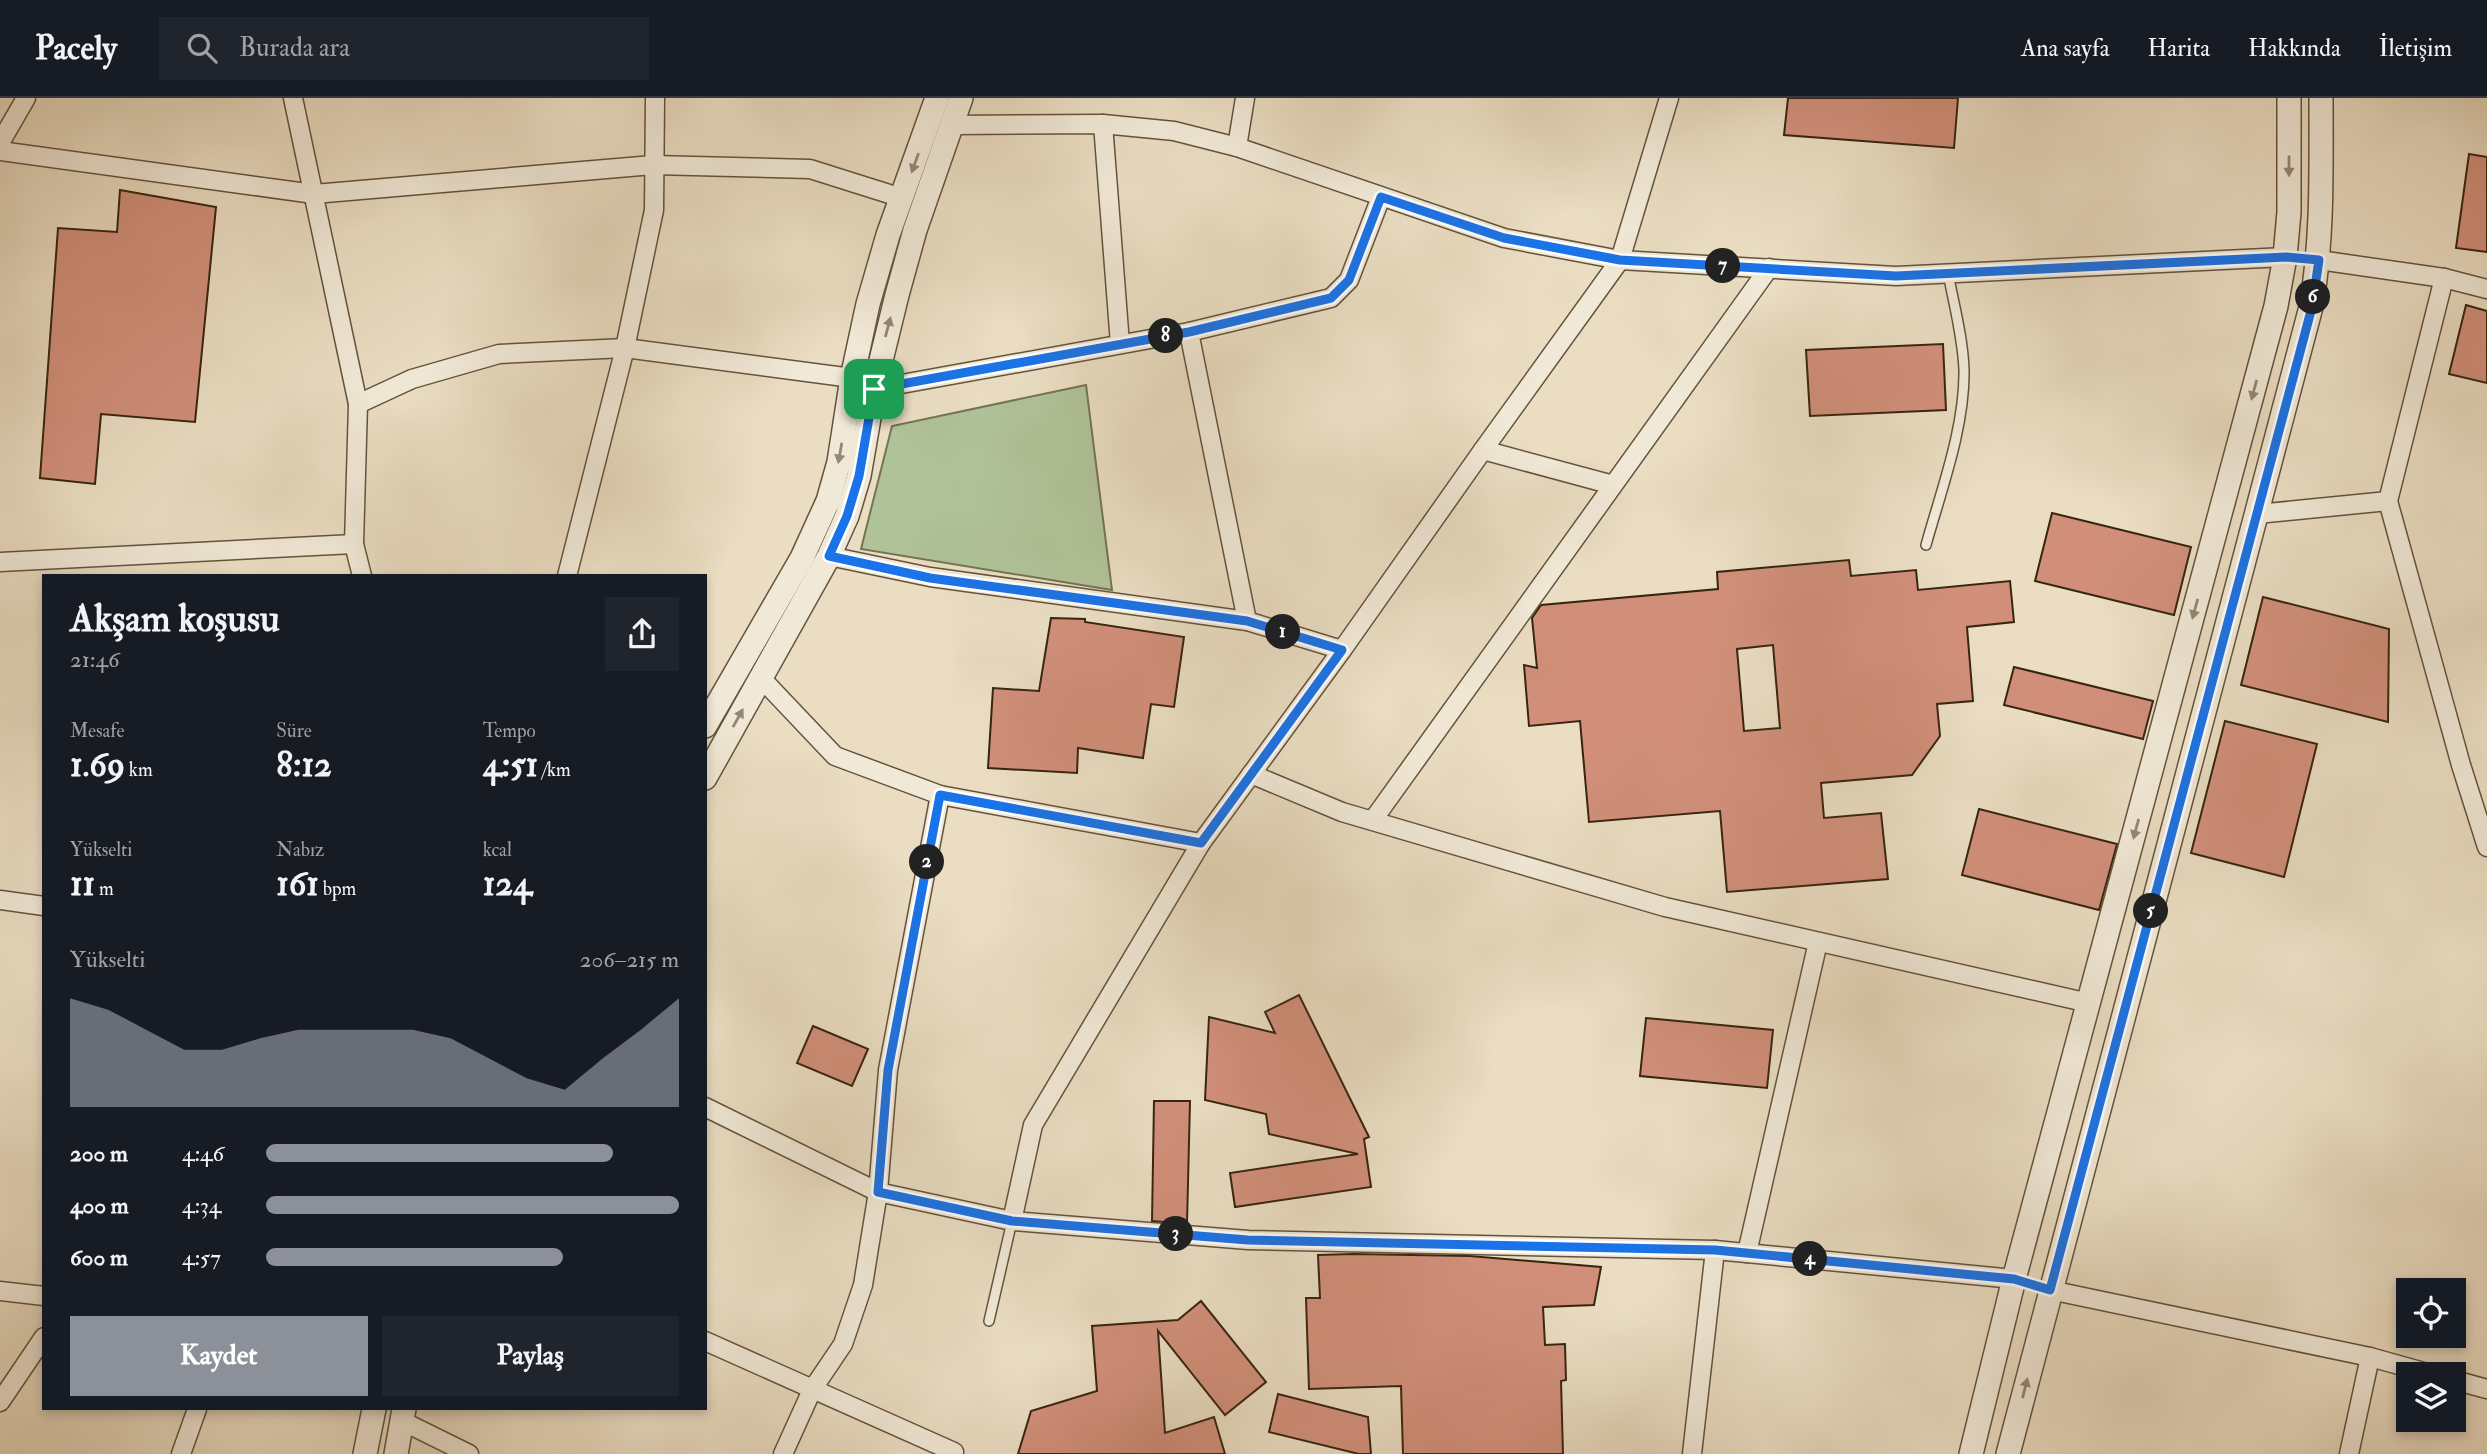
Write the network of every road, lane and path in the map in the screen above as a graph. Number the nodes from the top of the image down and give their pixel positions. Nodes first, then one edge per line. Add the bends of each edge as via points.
1 (26, 98) edge
2 (293, 98) edge
3 (654, 98) edge
4 (937, 98) edge
5 (961, 98) edge
6 (1245, 98) edge
7 (1670, 98) edge
8 (2289, 98) edge
9 (2321, 98) edge
10 (929, 124) junction
11 (1103, 124) junction
12 (954, 125) junction
13 (1, 137) edge
14 (1237, 147) junction
15 (653, 164) junction
16 (314, 194) junction
17 (1381, 197) junction
18 (902, 198) junction
19 (2286, 257) junction
20 (1620, 260) junction
21 (2319, 260) junction
22 (1769, 268) junction
23 (1948, 274) junction
24 (2444, 278) junction
25 (2487, 289) edge
26 (1189, 332) junction
27 (1120, 344) junction
28 (625, 348) junction
29 (852, 379) junction
30 (874, 389) junction
31 (358, 404) junction
32 (1483, 450) junction
33 (1614, 485) junction
34 (2388, 501) junction
35 (2257, 514) junction
36 (354, 544) junction
37 (1926, 545) dead end
38 (829, 556) junction
39 (0, 562) edge
40 (362, 574) edge
41 (568, 574) edge
42 (1247, 621) junction
43 (1342, 650) junction
44 (761, 678) junction
45 (707, 723) edge
46 (707, 774) edge
47 (1251, 774) junction
48 (940, 795) junction
49 (1373, 820) junction
50 (1201, 843) junction
51 (2487, 847) edge
52 (0, 900) edge
53 (42, 906) edge
54 (1818, 942) junction
55 (2089, 1003) junction
56 (707, 1108) edge
57 (878, 1192) junction
58 (1012, 1221) junction
59 (1715, 1250) junction
60 (1747, 1253) junction
61 (2014, 1279) junction
62 (2050, 1290) junction
63 (0, 1291) edge
64 (42, 1296) edge
65 (989, 1321) dead end
66 (42, 1340) edge
67 (707, 1342) edge
68 (2370, 1357) junction
69 (2396, 1364) edge
70 (2466, 1383) edge
71 (2487, 1389) edge
72 (811, 1390) junction
73 (0, 1402) edge
74 (197, 1410) edge
75 (374, 1410) edge
76 (403, 1415) edge
77 (954, 1452) dead end
78 (181, 1454) edge
79 (365, 1454) edge
80 (396, 1454) edge
81 (469, 1454) edge
82 (783, 1454) edge
83 (1692, 1454) edge
84 (1971, 1454) edge
85 (2008, 1454) edge
86 (2349, 1454) edge

1 - 13 street
2 - 16 street
3 - 15 street
4 - 10 street
5 - 12 street
6 - 14 street
7 - 20 street
8 -> 19 street
9 - 21 street
10 - 12 street
10 -> 18 street
11 - 12 street
11 - 14 street via 1174,131
11 - 27 street
30 -> 12 street via 915,230
13 - 16 street
14 - 17 street
15 - 16 street
15 - 18 street via 810,169
15 - 28 street via 654,211
16 - 31 street
17 - 20 street via 1504,238
17 - 26 street via 1349,280 1331,298
18 - 29 street via 868,304
19 - 21 street
19 - 23 street
19 -> 55 street
20 - 22 street
20 - 32 street
21 - 24 street
21 - 35 street via 2312,307
22 - 23 street via 1896,276
22 - 33 street
23 - 37 lane via 1963,354 1962,396
24 - 25 street
24 - 34 street
26 - 27 street
26 - 42 street
27 - 30 street
28 - 29 street
28 - 31 street via 499,354 412,379
28 - 41 street
29 - 30 street
29 -> 45 street via 828,501 802,558
30 - 38 street via 859,476
31 - 36 street
32 - 33 street
32 - 43 street
33 - 49 street
34 - 35 street
34 - 51 street
35 - 62 street
36 - 39 street
36 - 40 street
38 - 42 street via 930,578
38 - 44 street
42 - 43 street
43 - 47 street
46 -> 44 street
44 - 48 street via 835,756
47 - 49 street
47 - 50 street
48 - 50 street
48 - 57 street via 888,1070
49 - 54 street via 1665,907
50 - 58 street via 1033,1125
52 - 53 street
54 - 55 street
54 - 60 street
55 - 61 street
56 - 57 street
57 - 58 street
57 - 72 street via 855,1309 843,1344
58 - 59 street via 1248,1240
58 - 65 lane
59 - 60 street
59 - 83 street
60 - 61 street
61 - 62 street
61 - 84 street
62 - 68 street
85 -> 62 street
63 - 64 street
66 - 73 street
67 - 72 street
68 - 69 street
68 - 86 street
70 - 71 street
72 - 77 street
72 - 82 street
74 - 78 street
75 - 79 street
76 - 80 street
76 - 81 street

